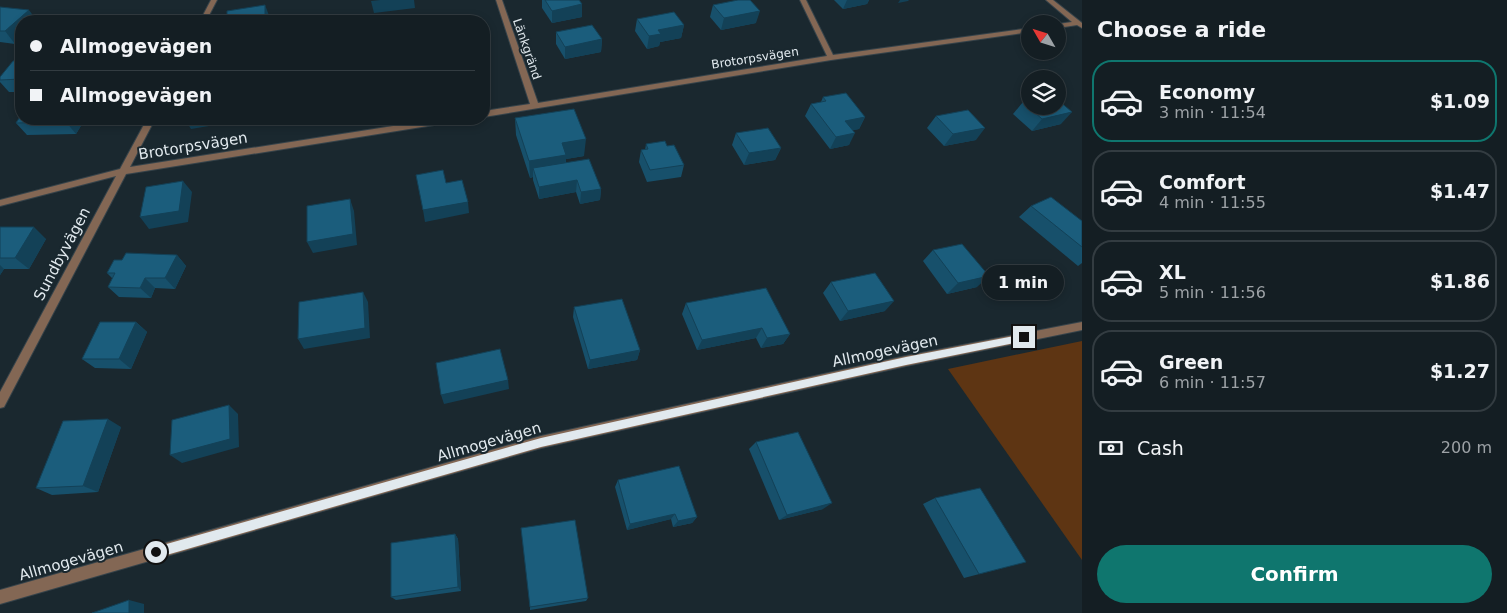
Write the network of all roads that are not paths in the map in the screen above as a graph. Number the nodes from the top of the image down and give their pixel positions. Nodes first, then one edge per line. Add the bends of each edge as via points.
1 (214, 0) edge
2 (499, 0) edge
3 (803, 0) edge
4 (1049, 0) edge
5 (206, 15) edge
6 (1080, 24) edge
7 (1066, 25) edge
8 (1021, 31) edge
9 (831, 58) junction
10 (534, 106) junction
11 (490, 113) edge
12 (148, 125) edge
13 (415, 125) edge
14 (123, 171) junction
15 (0, 203) edge
16 (1082, 326) edge
17 (0, 403) edge
18 (0, 597) edge

1 - 5 street
2 - 10 street, Länkgränd
3 - 9 street
4 - 6 street
6 - 7 street
8 - 9 street, Brotorpsvägen
9 - 10 street, Brotorpsvägen
10 - 11 street, Brotorpsvägen
12 - 14 street, Sundbyvägen
13 - 14 street, Brotorpsvägen
14 - 15 street, Brotorpsvägen
14 - 17 street, Sundbyvägen
16 - 18 street, Allmogevägen via 906,361 541,442

